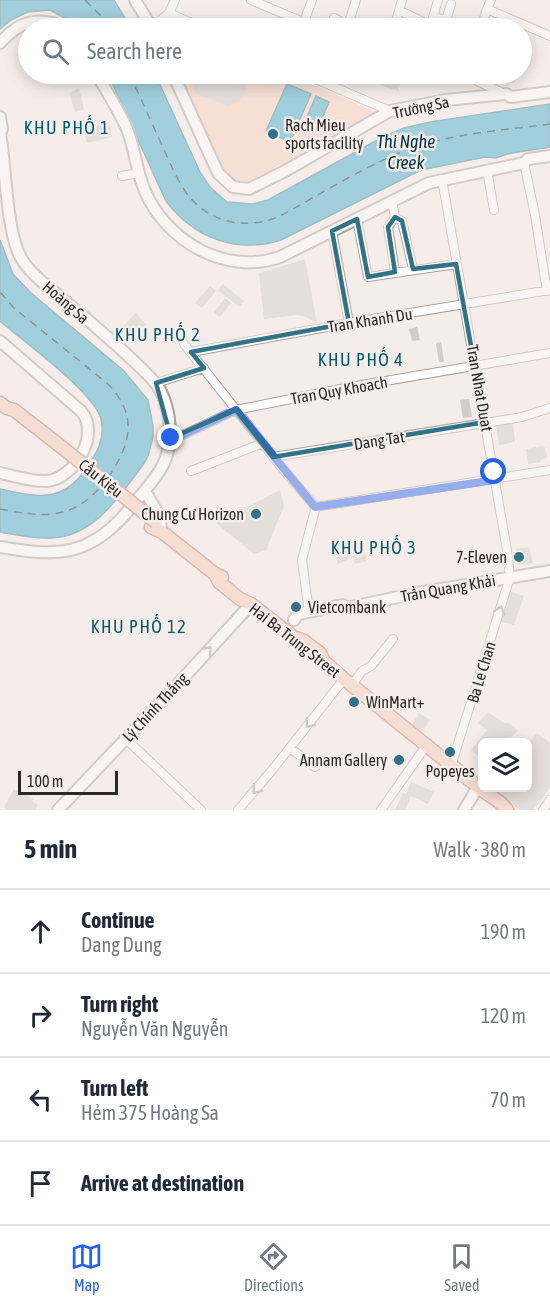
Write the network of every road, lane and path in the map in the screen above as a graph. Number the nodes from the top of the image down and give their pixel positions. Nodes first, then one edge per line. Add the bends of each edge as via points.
1 (135, 0) edge
2 (175, 0) edge
3 (251, 0) edge
4 (312, 0) edge
5 (356, 0) edge
6 (402, 0) edge
7 (438, 0) edge
8 (491, 0) edge
9 (451, 4) dead end
10 (487, 9) junction
11 (399, 11) junction
12 (169, 13) junction
13 (146, 18) edge
14 (163, 18) edge
15 (180, 18) edge
16 (286, 18) edge
17 (305, 18) edge
18 (350, 18) edge
19 (397, 18) edge
20 (419, 18) edge
21 (433, 18) edge
22 (447, 18) edge
23 (484, 18) edge
24 (508, 18) edge
25 (18, 27) edge
26 (532, 28) edge
27 (18, 34) edge
28 (550, 36) edge
29 (0, 42) edge
30 (0, 54) edge
31 (102, 84) edge
32 (177, 84) edge
33 (327, 84) edge
34 (484, 84) edge
35 (550, 84) edge
36 (550, 92) edge
37 (506, 94) junction
38 (390, 111) junction
39 (0, 125) edge
40 (550, 156) edge
41 (524, 163) junction
42 (550, 163) edge
43 (487, 170) junction
44 (139, 172) junction
45 (122, 176) dead end
46 (442, 179) junction
47 (392, 201) junction
48 (494, 210) dead end
49 (395, 218) junction
50 (357, 219) junction
51 (332, 231) junction
52 (456, 264) junction
53 (413, 269) junction
54 (394, 272) junction
55 (548, 291) edge
56 (465, 304) junction
57 (348, 323) junction
58 (0, 341) edge
59 (184, 344) dead end
60 (191, 352) junction
61 (550, 353) edge
62 (476, 366) junction
63 (204, 368) junction
64 (156, 383) junction
65 (3, 406) edge
66 (550, 408) edge
67 (236, 410) junction
68 (485, 422) junction
69 (171, 438) junction
70 (263, 443) junction
71 (273, 457) junction
72 (550, 470) edge
73 (191, 471) dead end
74 (0, 473) edge
75 (495, 480) junction
76 (145, 491) junction
77 (315, 507) junction
78 (158, 528) junction
79 (0, 547) edge
80 (550, 571) edge
81 (510, 578) junction
82 (251, 604) junction
83 (347, 608) junction
84 (309, 612) junction
85 (294, 620) junction
86 (278, 625) junction
87 (393, 639) dead end
88 (348, 682) junction
89 (126, 739) junction
90 (426, 746) junction
91 (290, 748) junction
92 (451, 766) junction
93 (315, 767) dead end
94 (478, 788) edge
95 (481, 792) edge
96 (483, 792) edge
97 (550, 800) edge
98 (506, 809) edge
99 (58, 810) edge
100 (201, 810) edge
101 (238, 810) edge
102 (381, 810) edge
103 (464, 810) edge
104 (543, 810) edge

1 - 13 street
2 - 12 street
3 - 16 street
4 - 17 street
5 - 18 street
6 - 11 street
7 - 21 street
8 - 10 street
9 - 22 street
10 - 23 street
10 - 24 street
11 - 19 street
11 - 20 street
12 - 14 street
12 - 15 street
25 - 29 street
26 - 28 street
27 - 30 street
31 - 44 street via 127,129
32 - 38 street, Trường Sa via 210,159 233,187 249,189
33 - 38 street
34 - 37 street
35 - 37 street, Trường Sa via 510,90
36 - 37 street, Trường Sa via 511,97
37 - 38 street, Trường Sa
39 - 64 street, Hoàng Sa via 15,240 24,263
40 - 41 street
41 - 42 street
41 - 43 street
41 - 55 street
43 - 46 street
43 - 48 street
44 - 45 street
44 - 51 street via 153,208 167,226 189,243 226,260 273,260
46 - 47 street
46 - 52 street, Tran Nhat Duat
47 - 49 street
47 - 50 street
49 - 53 street via 402,221
49 - 54 street via 388,227
50 - 51 street
50 - 54 street via 368,277
51 - 57 street
52 - 53 street
52 - 56 street, Tran Nhat Duat
53 - 54 street
55 - 56 street, Tran Khanh Du
56 - 57 street, Tran Khanh Du
56 - 62 street, Tran Nhat Duat
57 - 60 street, Tran Khanh Du
58 - 74 street via 81,411 87,428 85,449 60,477 42,481
59 - 60 street
60 - 63 street
61 - 62 street, Tran Quy Khoach
62 - 67 street, Tran Quy Khoach
62 - 68 street, Tran Nhat Duat
63 - 64 street
63 - 67 street
64 - 69 street, Hoàng Sa
65 - 78 main road, Cầu Kiệu via 9,415 43,437
66 - 68 street, Dang Tat
67 - 69 street, Tran Quy Khoach
67 - 70 street
68 - 71 street, Dang Tat
68 - 75 street, Tran Nhat Duat
69 - 76 street, Hoàng Sa via 164,464
70 - 71 street
70 - 73 street
71 - 77 street
72 - 75 street
75 - 77 street
75 - 81 street, Tran Nhat Duat
76 - 78 street via 160,517
76 - 79 street, Hoàng Sa via 108,532 83,546 49,554
77 - 84 street via 302,560
78 - 82 main road, Hai Ba Trung Street via 215,574 233,594
80 - 81 street, Trần Quang Khải
81 - 83 street, Trần Quang Khải
92 -> 81 street, Ba Le Chan
82 - 86 main road, Hai Ba Trung Street
89 -> 82 street, Lý Chính Thắng
83 - 84 street, Trần Quang Khải via 343,605
83 - 85 street, Trần Quang Khải via 343,612
84 - 85 street, Trần Quang Khải via 298,614
85 - 86 street, Trần Quang Khải
86 - 88 main road, Hai Ba Trung Street via 300,648 324,661
87 - 88 street via 371,666
88 - 90 main road, Hai Ba Trung Street
88 -> 91 street
89 - 99 street, Lý Chính Thắng
89 - 100 street
90 - 92 main road, Hai Ba Trung Street
90 - 102 street
91 - 93 street
91 -> 101 street
92 - 94 main road, Hai Ba Trung Street
95 - 103 street
96 - 98 main road, Hai Ba Trung Street
97 - 104 street

